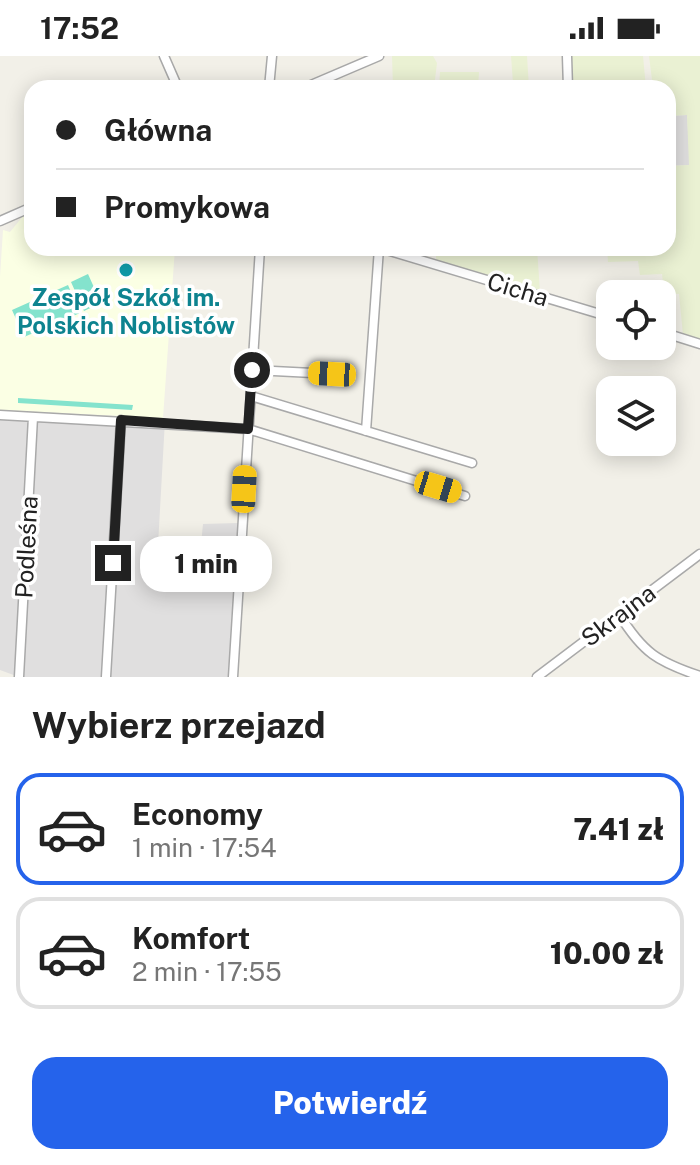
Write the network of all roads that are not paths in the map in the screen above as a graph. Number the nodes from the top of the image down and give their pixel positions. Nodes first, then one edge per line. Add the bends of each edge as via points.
1 (164, 56) edge
2 (272, 56) edge
3 (379, 56) edge
4 (567, 56) edge
5 (174, 80) edge
6 (270, 80) edge
7 (323, 80) edge
8 (568, 80) edge
9 (24, 210) edge
10 (0, 221) edge
11 (259, 256) edge
12 (378, 256) edge
13 (406, 256) edge
14 (596, 313) edge
15 (676, 336) edge
16 (700, 344) edge
17 (252, 370) junction
18 (332, 374) dead end
19 (251, 396) junction
20 (0, 415) edge
21 (33, 417) junction
22 (121, 420) junction
23 (248, 429) junction
24 (366, 431) junction
25 (472, 463) dead end
26 (465, 496) dead end
27 (700, 554) edge
28 (619, 614) junction
29 (700, 676) edge
30 (19, 677) edge
31 (106, 677) edge
32 (233, 677) edge
33 (537, 677) edge

1 - 5 street
2 - 6 street
3 - 7 street
4 - 8 street
9 - 10 street
11 - 17 street
12 - 24 street
13 - 14 street, Cicha
15 - 16 street
17 - 18 street
17 - 19 street
19 - 23 street
19 - 24 street
20 - 21 street
21 - 22 street
21 - 30 street, Podleśna
22 - 23 street
22 - 31 street
23 - 26 street
23 - 32 street
24 - 25 street
27 - 28 street, Skrajna
28 - 29 street via 658,660
28 - 33 street, Skrajna

